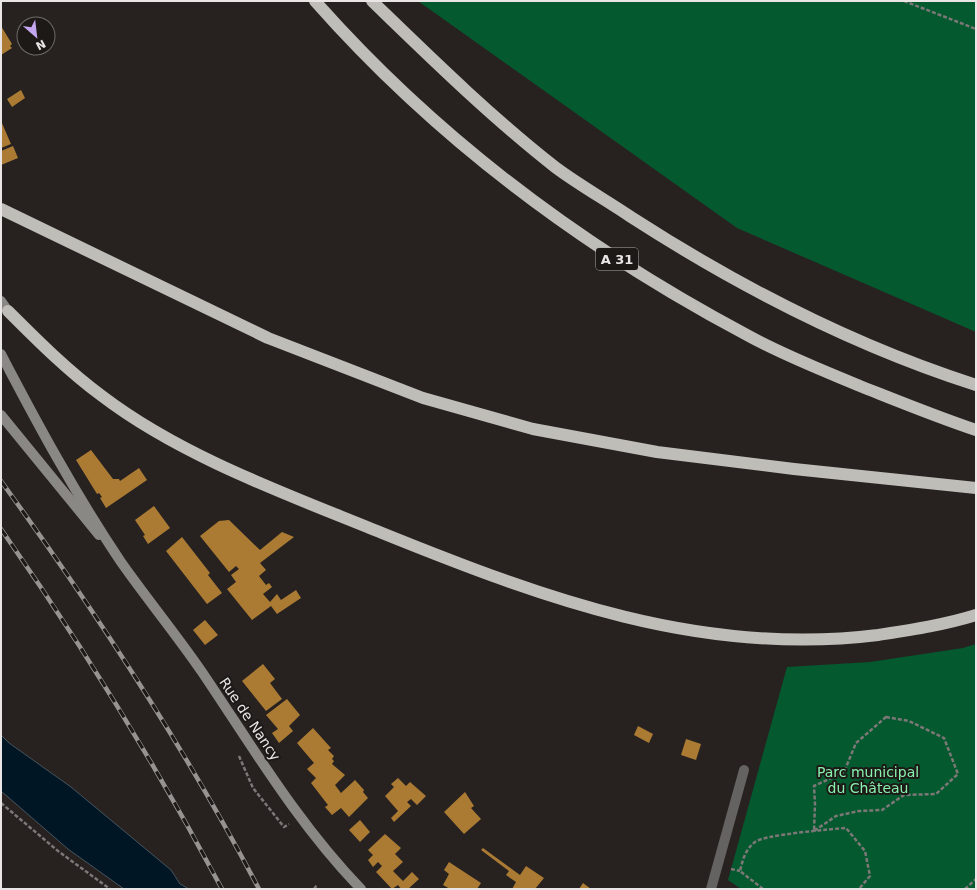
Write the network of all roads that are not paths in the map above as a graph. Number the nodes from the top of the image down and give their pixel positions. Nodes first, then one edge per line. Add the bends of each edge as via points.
1 (315, 1) edge
2 (372, 1) edge
3 (1, 209) edge
4 (1, 301) edge
5 (8, 311) joint
6 (1, 354) edge
7 (976, 385) edge
8 (1, 415) edge
9 (976, 430) edge
10 (976, 488) edge
11 (121, 561) junction
12 (976, 615) edge
13 (744, 770) dead end
14 (361, 889) edge
15 (711, 889) edge

1 - 9 highway, A 31 via 414,101 478,158 552,215 603,250 678,296 761,342 820,370
2 - 7 highway via 455,81 556,168 688,254 830,329
3 - 10 highway via 268,338 423,398 533,429 657,452
4 - 5 main road
5 - 12 highway via 68,369 104,398 173,441 318,507 505,582 568,603 640,622 732,637 773,639 848,638 909,631
6 - 11 main road via 50,447
8 - 11 main road
11 - 14 main road, Rue de Nancy via 202,671 234,722 304,822
13 - 15 street

